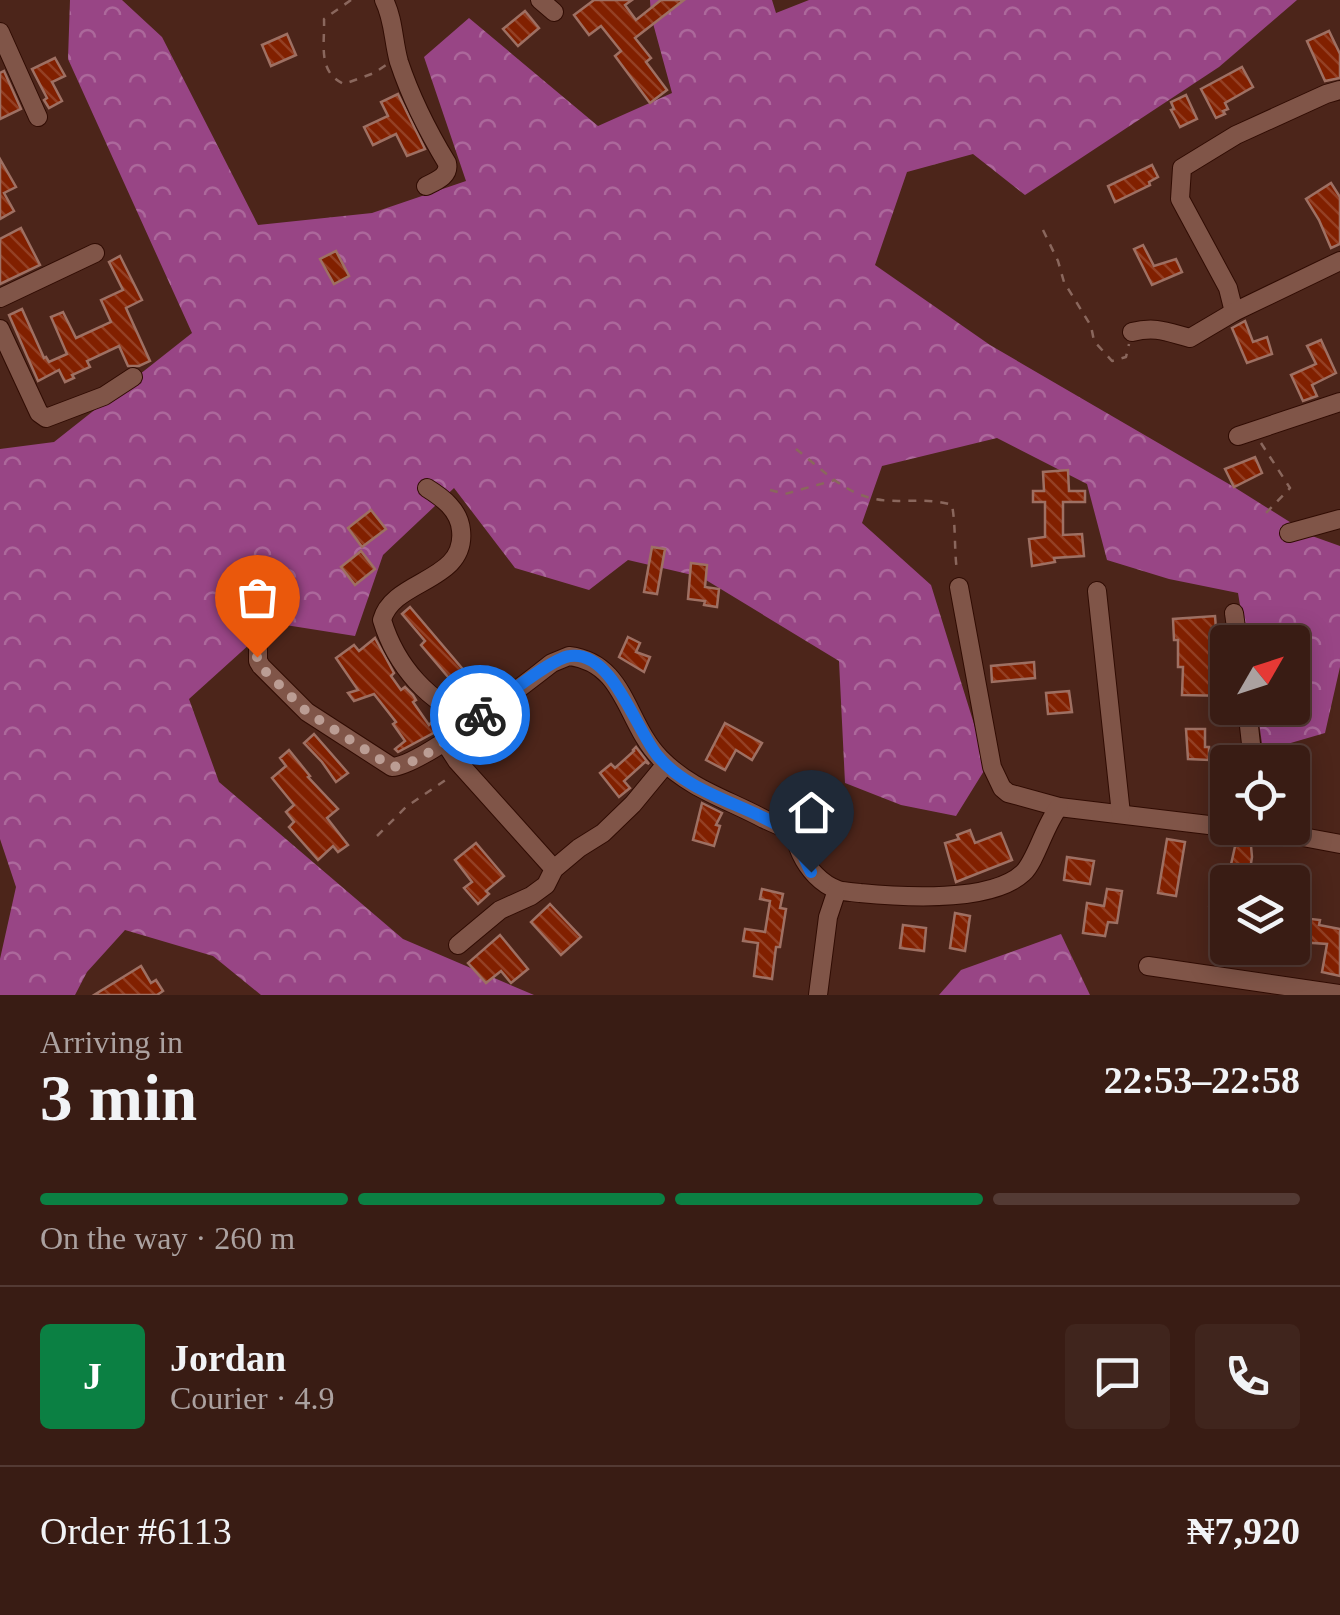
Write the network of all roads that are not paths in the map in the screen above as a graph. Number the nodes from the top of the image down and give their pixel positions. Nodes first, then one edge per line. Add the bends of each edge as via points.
1 (384, 0) edge
2 (0, 32) edge
3 (1340, 90) edge
4 (38, 117) dead end
5 (426, 186) dead end
6 (95, 253) dead end
7 (1340, 261) edge
8 (0, 298) edge
9 (1234, 312) junction
10 (0, 330) edge
11 (1132, 332) road end
12 (133, 377) dead end
13 (1340, 402) edge
14 (1243, 434) road end
15 (427, 488) dead end
16 (1340, 519) edge
17 (1289, 533) dead end
18 (959, 587) road end
19 (1097, 591) dead end
20 (1234, 613) dead end
21 (1236, 625) edge
22 (258, 650) dead end
23 (474, 720) junction
24 (444, 741) junction
25 (666, 764) junction
26 (1058, 807) junction
27 (1121, 814) junction
28 (1210, 824) edge
29 (1310, 839) edge
30 (1340, 844) edge
31 (554, 869) junction
32 (838, 890) junction
33 (458, 945) dead end
34 (1148, 966) dead end
35 (1340, 994) edge
36 (818, 995) edge

1 - 5 street via 410,94 448,162 446,174
2 - 4 street
3 - 9 street via 1236,135 1182,168 1180,199
6 - 8 street
7 - 9 street
9 - 11 street via 1190,338 1147,328
10 - 12 street via 46,418
13 - 14 street
15 - 23 street via 458,517 458,552 390,604 382,620 412,676 452,712
16 - 17 street
18 - 26 street via 992,767 1008,793
19 - 27 street
20 - 21 street
22 - 24 street via 260,666 307,712 392,767
23 - 24 street
23 - 25 street via 552,664 582,657 610,675
24 - 31 street
25 - 31 street via 603,833
25 - 32 street via 686,782 792,833 811,872
26 - 27 street
26 - 32 street via 1029,866 997,887 897,897
27 - 28 street
29 - 30 street
31 - 33 street via 546,886 500,910
32 - 36 street
34 - 35 street

